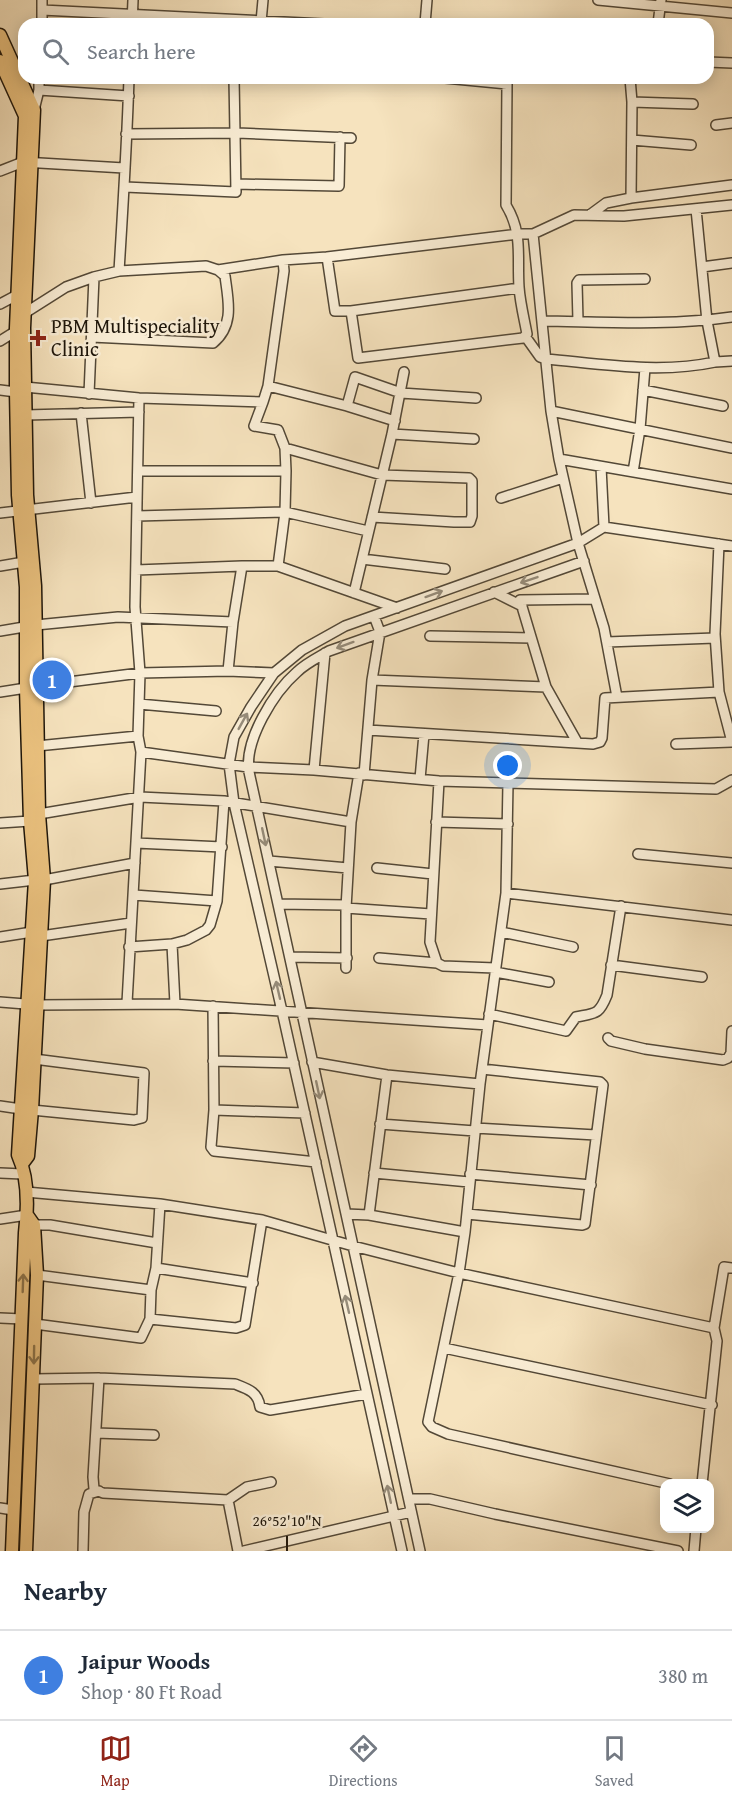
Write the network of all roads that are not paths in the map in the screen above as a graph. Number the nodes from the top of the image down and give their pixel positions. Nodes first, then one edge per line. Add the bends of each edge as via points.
1 (133, 0) edge
2 (263, 0) edge
3 (427, 0) edge
4 (598, 0) edge
5 (661, 3) edge
6 (42, 5) edge
7 (732, 13) edge
8 (126, 18) edge
9 (132, 18) edge
10 (261, 18) edge
11 (426, 18) edge
12 (659, 18) edge
13 (0, 35) edge
14 (0, 62) edge
15 (714, 62) edge
16 (732, 63) edge
17 (18, 75) edge
18 (22, 84) edge
19 (39, 84) edge
20 (129, 84) edge
21 (234, 84) edge
22 (507, 84) edge
23 (630, 84) edge
24 (5, 85) edge
25 (39, 90) junction
26 (129, 96) junction
27 (632, 102) junction
28 (693, 104) dead end
29 (34, 110) junction
30 (732, 123) edge
31 (716, 125) dead end
32 (237, 133) junction
33 (126, 134) junction
34 (340, 137) junction
35 (351, 138) dead end
36 (632, 140) junction
37 (691, 145) dead end
38 (28, 163) junction
39 (124, 168) junction
40 (0, 171) edge
41 (236, 184) junction
42 (732, 185) edge
43 (125, 187) junction
44 (631, 198) junction
45 (732, 205) edge
46 (696, 209) junction
47 (591, 214) junction
48 (519, 234) junction
49 (533, 234) junction
50 (327, 257) junction
51 (283, 260) junction
52 (732, 263) edge
53 (702, 267) junction
54 (218, 270) junction
55 (119, 271) junction
56 (94, 277) junction
57 (645, 279) dead end
58 (519, 288) junction
59 (17, 295) junction
60 (0, 304) edge
61 (351, 311) junction
62 (25, 313) junction
63 (732, 317) edge
64 (543, 321) junction
65 (578, 321) junction
66 (707, 321) junction
67 (16, 331) junction
68 (525, 336) junction
69 (92, 337) junction
70 (0, 341) edge
71 (546, 359) junction
72 (732, 361) edge
73 (715, 362) junction
74 (645, 368) junction
75 (404, 372) dead end
76 (268, 386) junction
77 (21, 389) junction
78 (0, 390) edge
79 (643, 390) junction
80 (401, 393) junction
81 (89, 394) junction
82 (139, 398) junction
83 (476, 398) dead end
84 (263, 402) junction
85 (347, 406) junction
86 (723, 406) dead end
87 (551, 411) junction
88 (139, 412) junction
89 (81, 413) junction
90 (26, 415) junction
91 (394, 421) junction
92 (640, 429) junction
93 (392, 434) junction
94 (474, 439) dead end
95 (285, 448) junction
96 (732, 448) edge
97 (559, 459) junction
98 (601, 467) junction
99 (138, 471) junction
100 (286, 471) junction
101 (633, 472) junction
102 (382, 475) junction
103 (563, 478) junction
104 (732, 489) edge
105 (137, 497) junction
106 (501, 498) dead end
107 (91, 503) junction
108 (24, 511) junction
109 (285, 512) junction
110 (0, 513) edge
111 (137, 516) junction
112 (372, 517) junction
113 (604, 527) junction
114 (368, 531) junction
115 (578, 543) junction
116 (719, 544) junction
117 (732, 546) edge
118 (362, 559) junction
119 (584, 561) junction
120 (24, 562) junction
121 (0, 566) edge
122 (242, 566) junction
123 (278, 566) junction
124 (445, 569) dead end
125 (136, 570) junction
126 (494, 592) junction
127 (354, 593) junction
128 (595, 599) junction
129 (522, 606) junction
130 (397, 608) junction
131 (374, 616) junction
132 (136, 617) junction
133 (233, 622) junction
134 (31, 626) junction
135 (0, 631) edge
136 (380, 632) junction
137 (430, 636) dead end
138 (531, 638) junction
139 (715, 638) junction
140 (607, 642) junction
141 (325, 653) junction
142 (228, 671) junction
143 (140, 673) junction
144 (274, 673) junction
145 (372, 680) junction
146 (31, 687) junction
147 (546, 687) junction
148 (0, 692) edge
149 (719, 692) junction
150 (617, 697) junction
151 (139, 704) junction
152 (216, 711) dead end
153 (729, 717) edge
154 (368, 730) junction
155 (424, 734) junction
156 (138, 736) junction
157 (577, 742) junction
158 (676, 744) dead end
159 (37, 746) junction
160 (141, 752) junction
161 (229, 764) junction
162 (248, 767) junction
163 (314, 770) junction
164 (362, 774) junction
165 (420, 779) junction
166 (732, 780) edge
167 (439, 781) junction
168 (508, 783) junction
169 (140, 797) junction
170 (224, 801) junction
171 (234, 803) junction
172 (258, 808) junction
173 (35, 817) junction
174 (351, 822) junction
175 (436, 822) junction
176 (0, 823) edge
177 (508, 824) junction
178 (136, 843) junction
179 (222, 847) junction
180 (638, 854) dead end
181 (269, 861) junction
182 (135, 863) junction
183 (732, 863) edge
184 (348, 868) junction
185 (376, 868) dead end
186 (433, 874) junction
187 (39, 880) junction
188 (0, 884) edge
189 (507, 893) junction
190 (134, 895) junction
191 (217, 901) junction
192 (278, 904) junction
193 (621, 906) junction
194 (346, 907) junction
195 (431, 914) junction
196 (732, 920) edge
197 (131, 923) junction
198 (501, 932) junction
199 (36, 934) junction
200 (0, 937) edge
201 (172, 944) junction
202 (129, 947) junction
203 (573, 947) dead end
204 (290, 957) junction
205 (379, 958) dead end
206 (437, 963) junction
207 (611, 965) junction
208 (495, 970) junction
209 (702, 977) dead end
210 (549, 982) dead end
211 (0, 1002) edge
212 (127, 1003) junction
213 (175, 1004) junction
214 (33, 1005) junction
215 (213, 1006) junction
216 (282, 1011) junction
217 (302, 1011) junction
218 (489, 1014) junction
219 (488, 1025) junction
220 (732, 1031) edge
221 (608, 1038) dead end
222 (34, 1059) junction
223 (213, 1061) junction
224 (312, 1062) junction
225 (294, 1063) junction
226 (482, 1069) junction
227 (387, 1075) junction
228 (480, 1084) junction
229 (0, 1107) edge
230 (26, 1109) junction
231 (214, 1110) junction
232 (305, 1113) junction
233 (381, 1124) junction
234 (475, 1129) junction
235 (596, 1135) junction
236 (316, 1162) junction
237 (23, 1169) junction
238 (0, 1173) edge
239 (374, 1173) junction
240 (470, 1178) junction
241 (591, 1185) junction
242 (26, 1192) junction
243 (160, 1204) junction
244 (346, 1214) junction
245 (467, 1214) junction
246 (369, 1215) junction
247 (0, 1219) edge
248 (31, 1220) junction
249 (262, 1220) junction
250 (465, 1232) junction
251 (333, 1239) junction
252 (157, 1243) junction
253 (353, 1246) junction
254 (156, 1268) junction
255 (732, 1268) edge
256 (459, 1273) junction
257 (37, 1275) junction
258 (253, 1283) junction
259 (152, 1290) junction
260 (0, 1318) edge
261 (150, 1319) junction
262 (22, 1320) junction
263 (35, 1324) junction
264 (714, 1328) junction
265 (444, 1348) junction
266 (99, 1378) junction
267 (34, 1379) junction
268 (367, 1395) junction
269 (712, 1405) junction
270 (96, 1433) junction
271 (154, 1435) dead end
272 (703, 1479) edge
273 (271, 1482) dead end
274 (660, 1482) edge
275 (99, 1491) junction
276 (409, 1499) junction
277 (228, 1500) junction
278 (0, 1508) edge
279 (13, 1510) junction
280 (411, 1512) junction
281 (394, 1516) junction
282 (695, 1533) edge
283 (12, 1551) edge
284 (26, 1551) edge
285 (83, 1551) edge
286 (238, 1551) edge
287 (244, 1551) edge
288 (402, 1551) edge
289 (420, 1551) edge
290 (678, 1551) edge
291 (693, 1551) edge

1 - 9 street
2 - 10 street
3 - 11 street
4 - 5 street
5 - 7 street
5 - 12 street
6 - 8 street
13 - 17 main road
14 - 24 main road
15 - 16 street
18 - 29 main road
19 - 25 street
20 - 26 street
21 - 32 street
22 - 48 street via 506,205
23 - 27 street
24 - 38 main road via 25,116
25 - 26 street
25 - 29 street
26 - 33 street
27 - 28 street
27 - 36 street
29 - 38 main road
30 - 31 street
32 - 33 street
32 - 34 street
32 - 41 street
33 - 39 street
34 - 35 street
34 - 41 street via 339,186
36 - 37 street
36 - 44 street
38 - 39 street
38 - 40 street
38 - 59 main road
38 - 62 main road
39 - 43 street
41 - 43 street via 236,192
42 - 44 street
43 - 55 street
44 - 47 street via 606,203
45 - 46 street
46 - 47 street via 624,216
46 - 53 street
47 - 49 street via 574,215
48 - 49 street
48 - 50 street
48 - 58 street
49 - 64 street
50 - 51 street
50 - 61 street via 335,311
51 - 54 street
51 - 76 street
52 - 53 street
53 - 66 street
54 - 55 street via 206,266
54 - 69 street via 225,276 230,312 222,336 213,343
55 - 56 street
56 - 62 street via 66,287
56 - 69 street
57 - 65 street via 579,280
58 - 61 street
58 - 68 street
59 - 60 street
59 - 67 main road
61 - 68 street via 358,358
62 - 77 main road
63 - 66 street
64 - 65 street
64 - 71 street
65 - 66 street
66 - 73 street
67 - 70 street
67 - 77 main road
68 - 71 street via 540,357
69 - 81 street
71 - 74 street
71 - 87 street
72 - 73 street
73 - 74 street
74 - 79 street
75 - 80 street
76 - 84 street
76 - 85 street
77 - 78 street
77 - 81 street
77 - 90 main road
77 - 108 main road
79 - 86 street
79 - 92 street
80 - 83 street
80 - 85 street via 355,377
80 - 91 street
81 - 82 street
82 - 84 street
82 - 88 street
84 - 95 street via 254,426 278,430
85 - 91 street
87 - 92 street
87 - 97 street
88 - 89 street
88 - 99 street
89 - 90 street
89 - 107 street
90 - 108 main road
91 - 93 street
92 - 96 street
92 - 101 street
93 - 94 street
93 - 102 street
95 - 100 street
95 - 102 street
97 - 98 street
97 - 103 street
98 - 101 street
98 - 113 street
99 - 100 street
99 - 105 street
100 - 109 street
101 - 104 street
102 - 112 street
102 - 112 street via 469,478 472,516 470,522
103 - 106 street
103 - 115 street
105 - 107 street
105 - 111 street
107 - 108 street
108 - 110 street
108 - 120 main road
108 - 134 main road via 35,586
109 - 111 street
109 - 114 street
109 - 123 street
111 - 125 street
112 - 114 street
113 - 115 street
113 - 116 street
114 - 118 street
115 - 119 street
130 -> 115 street
116 - 117 street
116 - 139 street
118 - 124 street
118 - 127 street
119 -> 126 street
119 - 128 street
120 - 121 street
120 - 134 main road
122 - 123 street
122 - 125 street
122 - 133 street
123 - 127 street
125 - 132 street
126 - 129 street
126 - 136 street
127 - 130 street
128 - 129 street via 520,600
128 - 140 street
129 - 138 street
130 - 131 street
131 - 136 street
131 - 144 street via 345,626 302,650
132 - 133 street
132 - 134 street
132 - 143 street
133 - 142 street
134 - 135 street
134 - 146 main road
136 -> 141 street
136 - 145 street
137 - 138 street
138 - 147 street
139 - 140 street
139 - 149 street
140 - 150 street
141 - 162 street via 297,672 270,705 254,736
141 - 163 street
142 - 143 street
142 - 144 street
143 - 146 street
143 - 151 street
161 -> 144 street via 234,737
145 - 147 street
145 - 154 street
146 - 148 street
146 - 159 main road
146 - 173 main road
147 - 157 street
149 - 150 street
149 - 153 street
150 - 157 street via 604,701 600,742
151 - 152 street
151 - 156 street
153 - 158 street via 732,742
154 - 155 street
154 - 164 street
155 - 157 street
155 - 165 street
156 - 159 street
156 - 160 street
159 - 173 main road
160 - 161 street
160 - 169 street
161 - 162 street
161 - 171 street
162 - 163 street
162 - 172 street
163 - 164 street
164 - 165 street
164 - 174 street
165 - 167 street
166 - 168 street via 716,789
167 - 168 street
167 - 175 street
168 - 177 street
169 - 170 street
169 - 173 street
169 - 178 street
170 - 171 street
170 - 179 street
171 - 172 street
216 -> 171 street
172 - 174 street
172 -> 181 street
173 - 176 street
173 - 187 main road
174 - 184 street
175 - 177 street
175 - 186 street
177 - 189 street
178 - 179 street
178 - 182 street
179 - 191 street
180 - 183 street
181 - 184 street
181 - 192 street
182 - 187 street
182 - 190 street
184 - 194 street
185 - 186 street
186 - 195 street
187 - 188 street
187 - 199 main road
189 - 193 street
189 - 198 street
190 - 191 street
190 - 197 street
191 - 201 street via 206,930
192 - 194 street
192 - 204 street
193 - 196 street
193 - 207 street
194 - 195 street
194 - 204 street via 346,963
195 - 206 street via 430,942
197 - 199 street
197 - 202 street
198 - 203 street
198 - 208 street
199 - 200 street
199 - 214 main road
201 - 202 street
201 - 213 street
202 - 212 street
204 - 217 street
205 - 206 street
206 - 208 street
207 - 209 street
207 - 218 street via 602,1008 576,1017 566,1030
208 - 210 street
208 - 218 street
211 - 214 street
212 - 213 street
212 - 214 street
213 - 215 street
214 - 222 main road
214 - 230 main road
215 - 216 street
215 - 223 street
216 - 217 street
216 - 225 street
217 - 219 street
217 - 224 street
218 - 219 street
219 - 226 street
220 - 221 street via 730,1053 723,1060 645,1049
222 - 230 main road
222 - 230 street via 144,1073 142,1119
223 - 225 street
223 - 231 street
224 - 227 street
224 -> 244 street
225 - 232 street
226 - 228 street
226 - 235 street via 602,1083
227 - 228 street
227 - 233 street
228 - 234 street
229 - 230 street
230 - 237 main road via 28,1156
231 - 232 street
231 - 236 street via 214,1151
232 - 236 street
233 - 234 street
233 - 239 street
234 - 235 street
234 - 240 street
235 - 241 street
236 - 251 street
237 - 238 street
237 - 242 main road
239 - 240 street
239 - 246 street
240 - 241 street
240 - 245 street
241 - 245 street via 584,1225
242 - 243 street
242 - 248 main road
243 - 249 street
243 - 252 street
244 - 246 street
244 - 253 street
245 - 250 street
246 - 250 street
247 - 248 street
248 - 252 street
248 - 257 main road
262 -> 248 main road
249 - 251 street
249 - 258 street
250 - 256 street
251 - 253 street
268 -> 251 street
252 - 254 street
253 - 256 street
253 - 276 street
254 - 258 street
254 - 259 street
255 - 264 street via 724,1267
256 - 264 street
256 - 265 street
257 - 259 street
257 - 263 main road
258 - 261 street via 245,1326
259 - 261 street
260 - 262 street
261 - 263 street via 141,1338
262 - 279 main road
263 -> 267 main road
264 - 269 street via 717,1341
265 - 269 street
265 - 274 street via 428,1422 432,1427 448,1434
266 - 267 street
266 - 268 street via 235,1384 253,1392 260,1407 270,1410
266 - 270 street
267 - 284 main road
281 -> 268 street
269 - 272 street
270 - 271 street
270 - 275 street via 93,1477 94,1489
273 - 277 street via 247,1487
275 - 277 street
275 - 285 street via 89,1494 84,1512
276 - 280 street
276 - 290 street via 430,1498
277 - 286 street
278 - 279 street
279 - 283 main road
280 - 281 street
280 - 289 street
281 - 287 street
281 - 288 street
282 - 291 street

